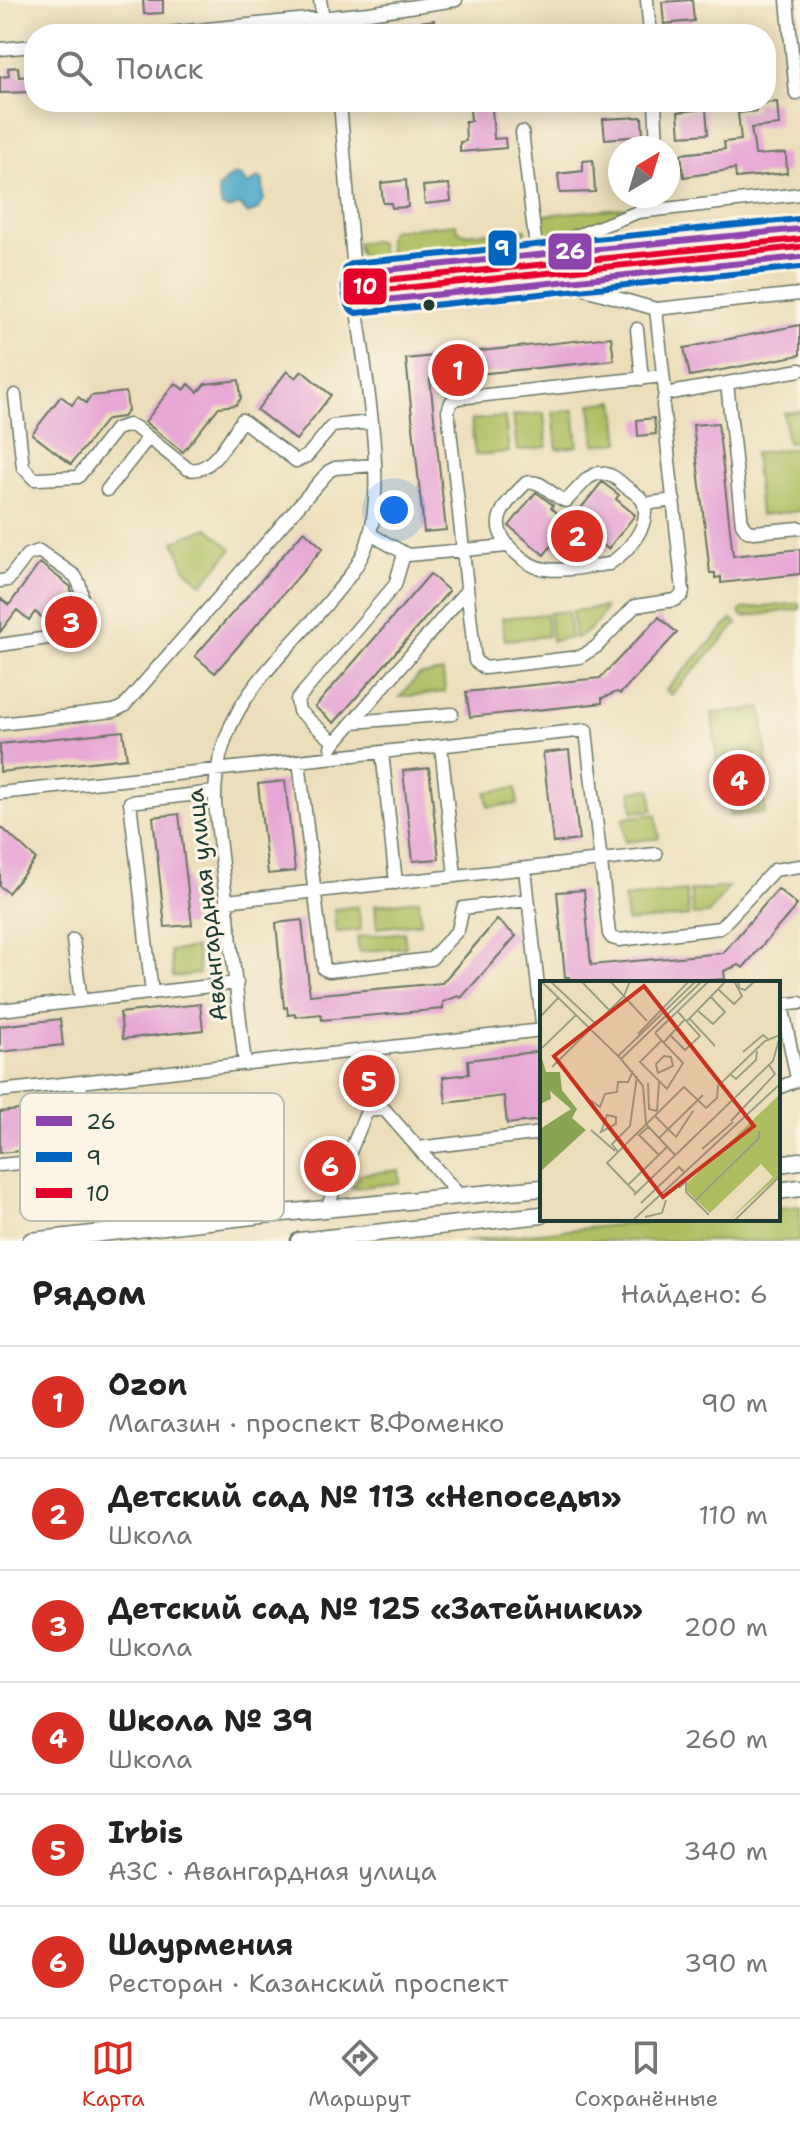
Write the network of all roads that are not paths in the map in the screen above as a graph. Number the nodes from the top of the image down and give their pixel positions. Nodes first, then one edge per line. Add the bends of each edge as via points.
1 (320, 0) edge
2 (456, 0) edge
3 (647, 0) edge
4 (787, 0) edge
5 (364, 9) edge
6 (323, 18) junction
7 (261, 24) edge
8 (327, 24) edge
9 (350, 24) edge
10 (649, 24) edge
11 (24, 47) edge
12 (0, 49) edge
13 (796, 94) dead end
14 (341, 112) edge
15 (655, 112) edge
16 (522, 132) dead end
17 (656, 136) edge
18 (800, 194) edge
19 (680, 201) edge
20 (647, 208) edge
21 (800, 229) edge
22 (532, 255) junction
23 (800, 257) edge
24 (354, 273) junction
25 (560, 282) junction
26 (800, 294) edge
27 (356, 303) junction
28 (656, 309) junction
29 (637, 329) dead end
30 (800, 370) edge
31 (663, 376) junction
32 (642, 379) junction
33 (727, 383) junction
34 (665, 394) junction
35 (15, 395) dead end
36 (371, 422) junction
37 (148, 438) junction
38 (303, 460) junction
39 (374, 465) junction
40 (321, 480) junction
41 (107, 490) dead end
42 (674, 500) junction
43 (644, 504) junction
44 (800, 528) edge
45 (370, 534) junction
46 (508, 546) junction
47 (463, 550) junction
48 (404, 554) junction
49 (0, 581) edge
50 (467, 590) junction
51 (0, 645) edge
52 (452, 714) dead end
53 (353, 722) junction
54 (0, 724) edge
55 (335, 743) junction
56 (441, 746) junction
57 (382, 752) junction
58 (321, 759) junction
59 (299, 761) junction
60 (216, 770) junction
61 (214, 792) junction
62 (0, 793) edge
63 (656, 854) dead end
64 (600, 861) junction
65 (800, 866) edge
66 (525, 869) junction
67 (455, 876) junction
68 (396, 883) junction
69 (314, 892) junction
70 (528, 900) junction
71 (226, 901) junction
72 (73, 940) dead end
73 (237, 983) junction
74 (152, 993) junction
75 (81, 1001) junction
76 (800, 1003) edge
77 (540, 1005) edge
78 (780, 1005) edge
79 (0, 1010) edge
80 (540, 1030) edge
81 (245, 1064) junction
82 (798, 1079) edge
83 (80, 1082) junction
84 (0, 1091) edge
85 (81, 1093) edge
86 (540, 1133) edge
87 (418, 1148) junction
88 (800, 1161) edge
89 (20, 1163) edge
90 (780, 1164) edge
91 (0, 1165) edge
92 (540, 1188) edge
93 (800, 1188) edge
94 (780, 1191) edge
95 (460, 1196) junction
96 (326, 1210) junction
97 (284, 1214) edge
98 (540, 1215) edge
99 (203, 1221) edge
100 (31, 1241) edge
101 (299, 1241) edge

1 - 6 street
2 - 5 street
3 - 10 street
4 - 13 street
5 - 6 street
5 - 9 street
6 - 7 street
6 - 8 street
11 - 12 street
14 - 24 street
15 - 17 street
16 - 22 street
18 - 19 street
20 - 22 street
21 - 22 main road
22 - 24 main road
23 - 25 main road
24 - 27 main road
25 - 27 main road
25 - 28 street
26 - 28 street
27 - 36 street, Авангардная улица
28 - 31 street
29 - 32 street
30 - 33 street
31 - 32 street
31 - 34 street
32 - 47 street via 451,402
33 - 34 street
33 - 44 street via 742,524 754,532
34 - 42 street
35 - 37 street via 23,467 34,479 78,477 123,426 135,427
36 - 38 street via 332,426
36 - 39 street, Авангардная улица
37 - 38 street via 188,469 201,470 242,420 292,459
37 - 41 street
38 - 40 street
39 - 40 street via 335,468
39 - 45 street, Авангардная улица
40 - 54 street via 124,706
42 - 43 street
42 - 50 street via 682,595 635,606 584,655 479,666
43 - 46 street via 641,530 609,564 542,569
43 - 46 street via 607,473 588,478 566,501 540,483 529,482 499,517 500,536
45 - 48 street
45 - 60 street, Авангардная улица via 348,578 244,699 229,725
46 - 47 street
47 - 48 street
47 - 50 street
48 - 55 street via 395,585 297,700 299,711
49 - 51 street via 8,580 27,555 39,551 75,576 83,600 55,637
50 - 53 street
52 - 53 street
53 - 55 street
55 - 58 street
56 - 57 street
56 - 64 street via 586,730
56 - 67 street
57 - 58 street
57 - 68 street
58 - 59 street
59 - 60 street
59 - 69 street
60 - 61 street, Авангардная улица
60 - 62 street
61 - 71 street, Авангардная улица
61 - 74 street via 130,802
63 - 64 street
64 - 65 street via 609,934 615,940 720,928 774,870
64 - 66 street
66 - 67 street
66 - 70 street
67 - 68 street
68 - 69 street
69 - 70 street via 322,966 329,971 428,960 458,930 463,908
69 - 71 street
70 - 77 street
71 - 73 street, Авангардная улица
72 - 75 street
73 - 74 street
73 - 81 street, Авангардная улица
74 - 75 street
75 - 79 street
76 - 78 street
78 - 82 street
80 - 81 street
81 - 83 street
83 - 84 street
83 - 85 street
86 - 87 street
87 - 95 street
87 - 96 street via 384,1109 367,1111
88 - 90 main road
89 - 91 street
92 - 95 main road
93 - 94 main road
95 - 96 main road
96 - 97 main road
98 - 101 main road
99 - 100 main road

